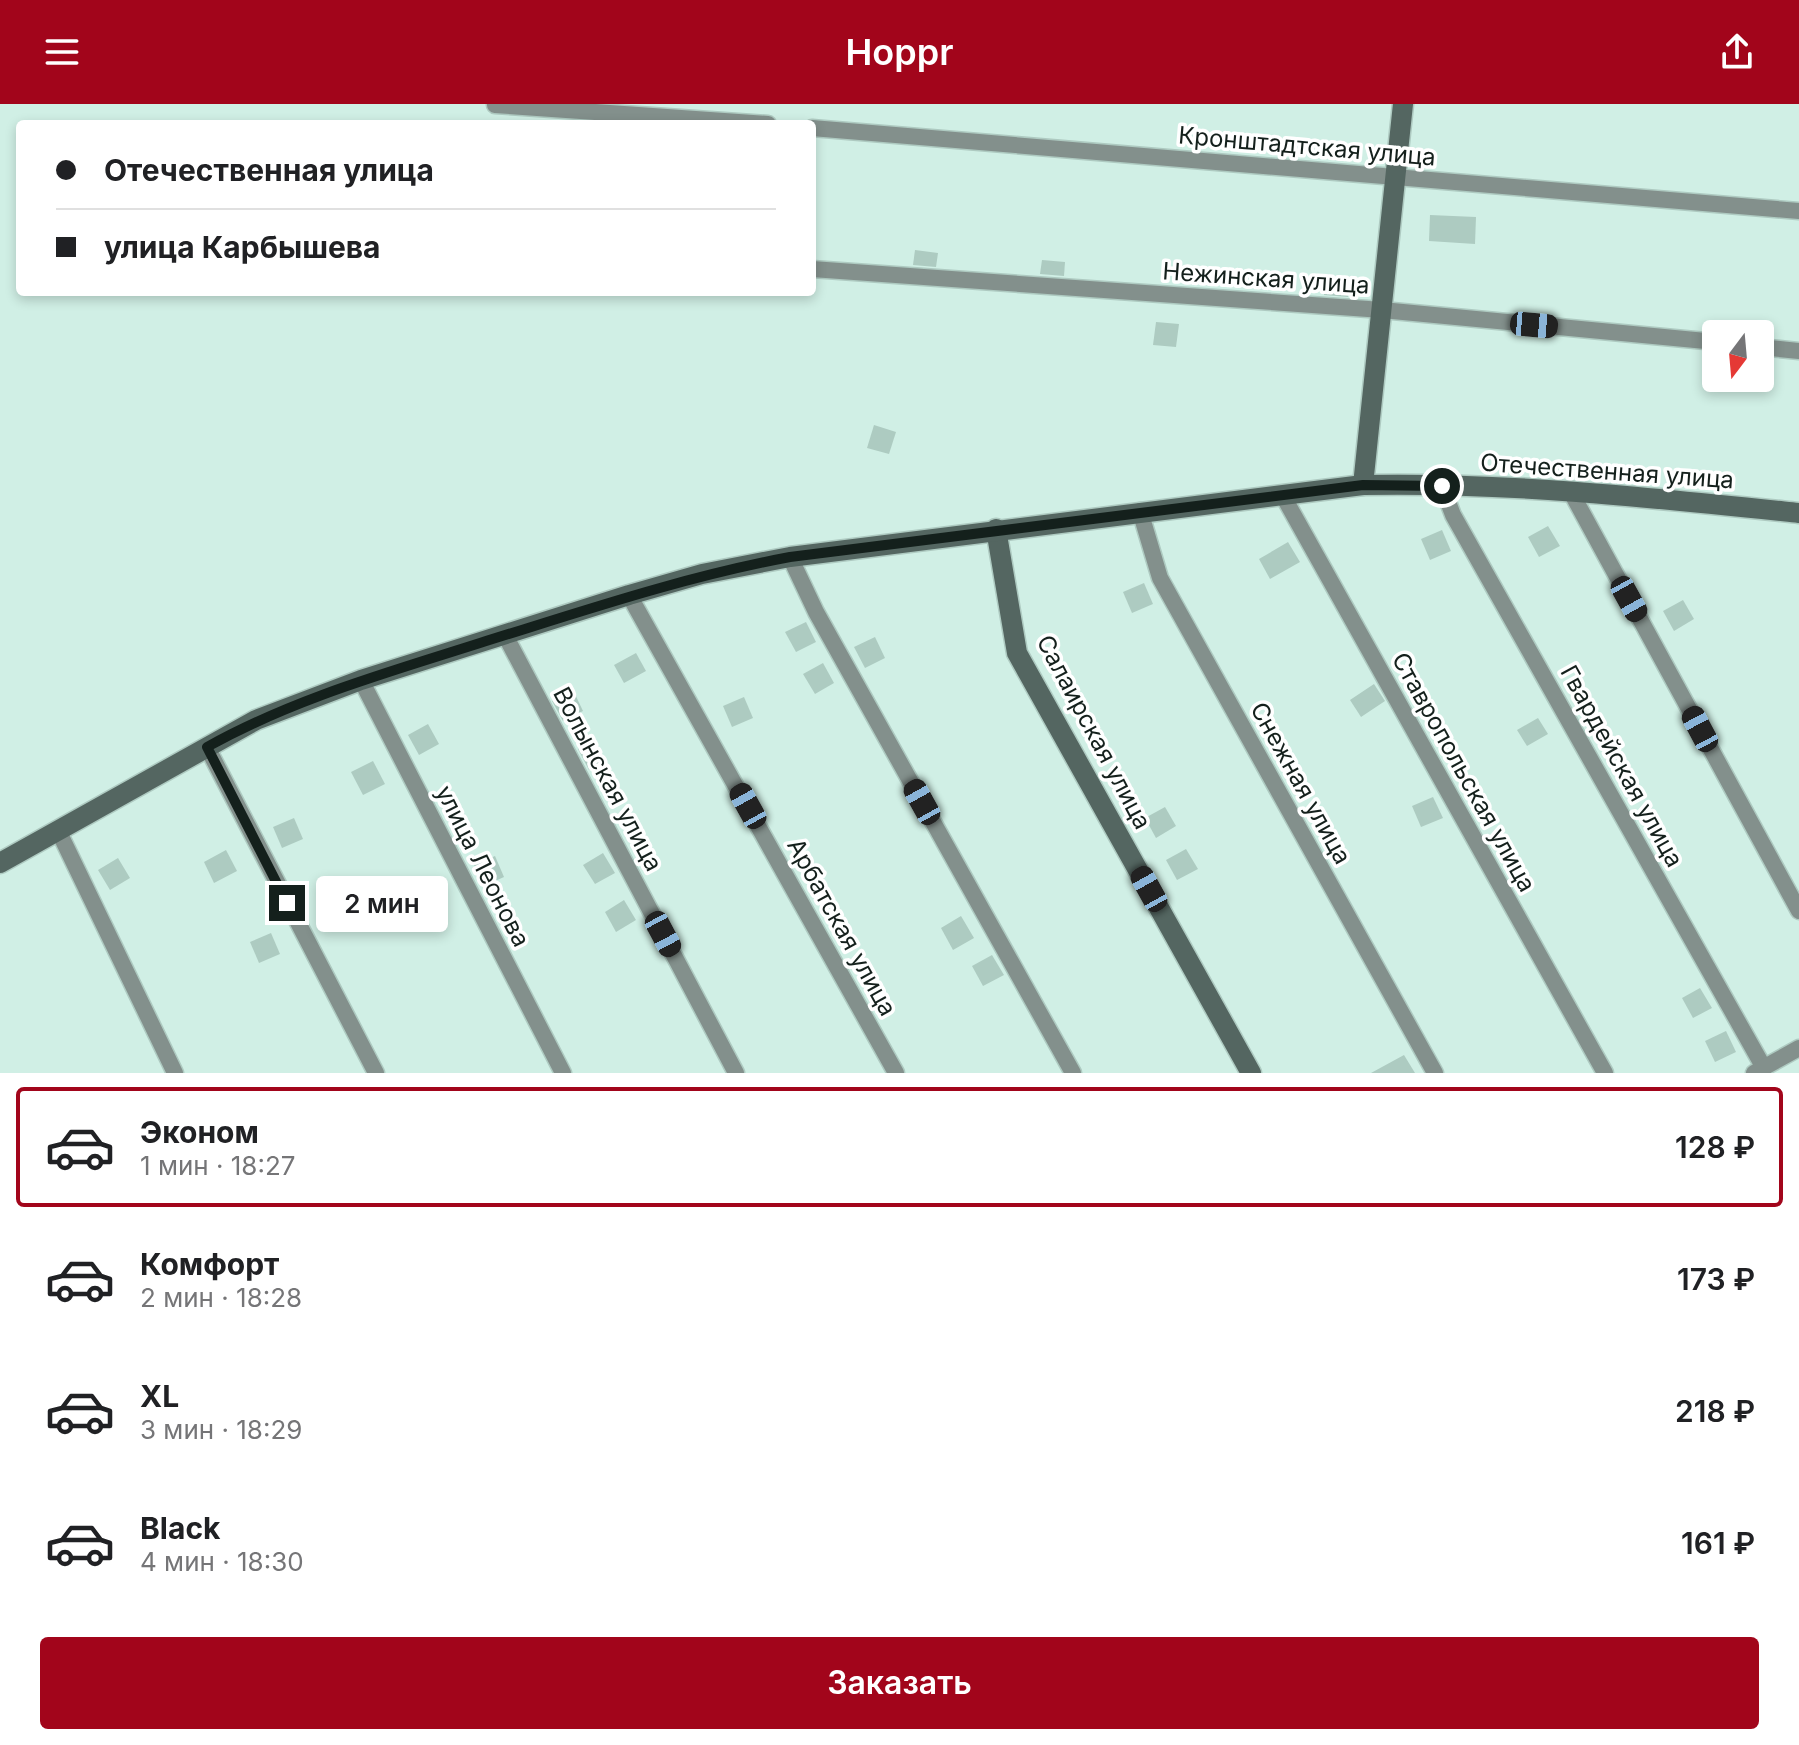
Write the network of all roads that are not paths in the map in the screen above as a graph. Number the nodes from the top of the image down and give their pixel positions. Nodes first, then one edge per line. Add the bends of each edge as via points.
1 (1403, 104) edge
2 (495, 105) edge
3 (649, 114) edge
4 (720, 120) edge
5 (816, 128) edge
6 (1396, 177) junction
7 (1799, 211) edge
8 (816, 269) edge
9 (1382, 310) junction
10 (1702, 341) edge
11 (1774, 348) edge
12 (1799, 351) edge
13 (1363, 485) junction
14 (1442, 486) junction
15 (1282, 494) junction
16 (1572, 494) junction
17 (1140, 511) junction
18 (1799, 513) edge
19 (996, 529) junction
20 (790, 557) junction
21 (629, 595) junction
22 (505, 635) junction
23 (361, 680) junction
24 (207, 747) junction
25 (58, 830) junction
26 (0, 863) edge
27 (1799, 911) edge
28 (1799, 1048) edge
29 (1759, 1070) edge
30 (175, 1073) edge
31 (376, 1073) edge
32 (563, 1073) edge
33 (736, 1073) edge
34 (896, 1073) edge
35 (1073, 1073) edge
36 (1251, 1073) edge
37 (1435, 1073) edge
38 (1605, 1073) edge

1 - 6 main road
2 - 3 street
3 - 4 street
5 - 6 street, Кронштадтская улица
6 - 7 street, Кронштадтская улица
6 - 9 main road
8 - 9 street, Нежинская улица
9 - 10 street, Нежинская улица
9 - 13 main road
11 - 12 street
13 - 14 main road, Отечественная улица
13 - 15 main road, Отечественная улица
14 - 16 main road, Отечественная улица
14 - 29 street, Гвардейская улица via 1453,515
15 - 17 main road, Отечественная улица
15 - 38 street, Ставропольская улица
16 - 18 main road, Отечественная улица
16 - 27 street
17 - 19 main road, Отечественная улица
17 - 37 street, Снежная улица via 1160,578
19 - 20 main road, Отечественная улица
19 - 36 main road, Салаирская улица via 1017,653
20 - 21 main road, Отечественная улица
20 - 35 street
21 - 22 main road, Отечественная улица
21 - 34 street, Арбатская улица
22 - 23 main road, Отечественная улица
22 - 33 street, Волынская улица
23 - 24 main road, Отечественная улица via 256,720
23 - 32 street, улица Леонова
24 - 25 main road, Отечественная улица
24 - 31 street
25 - 26 main road, Отечественная улица
25 - 30 street
28 - 29 street

